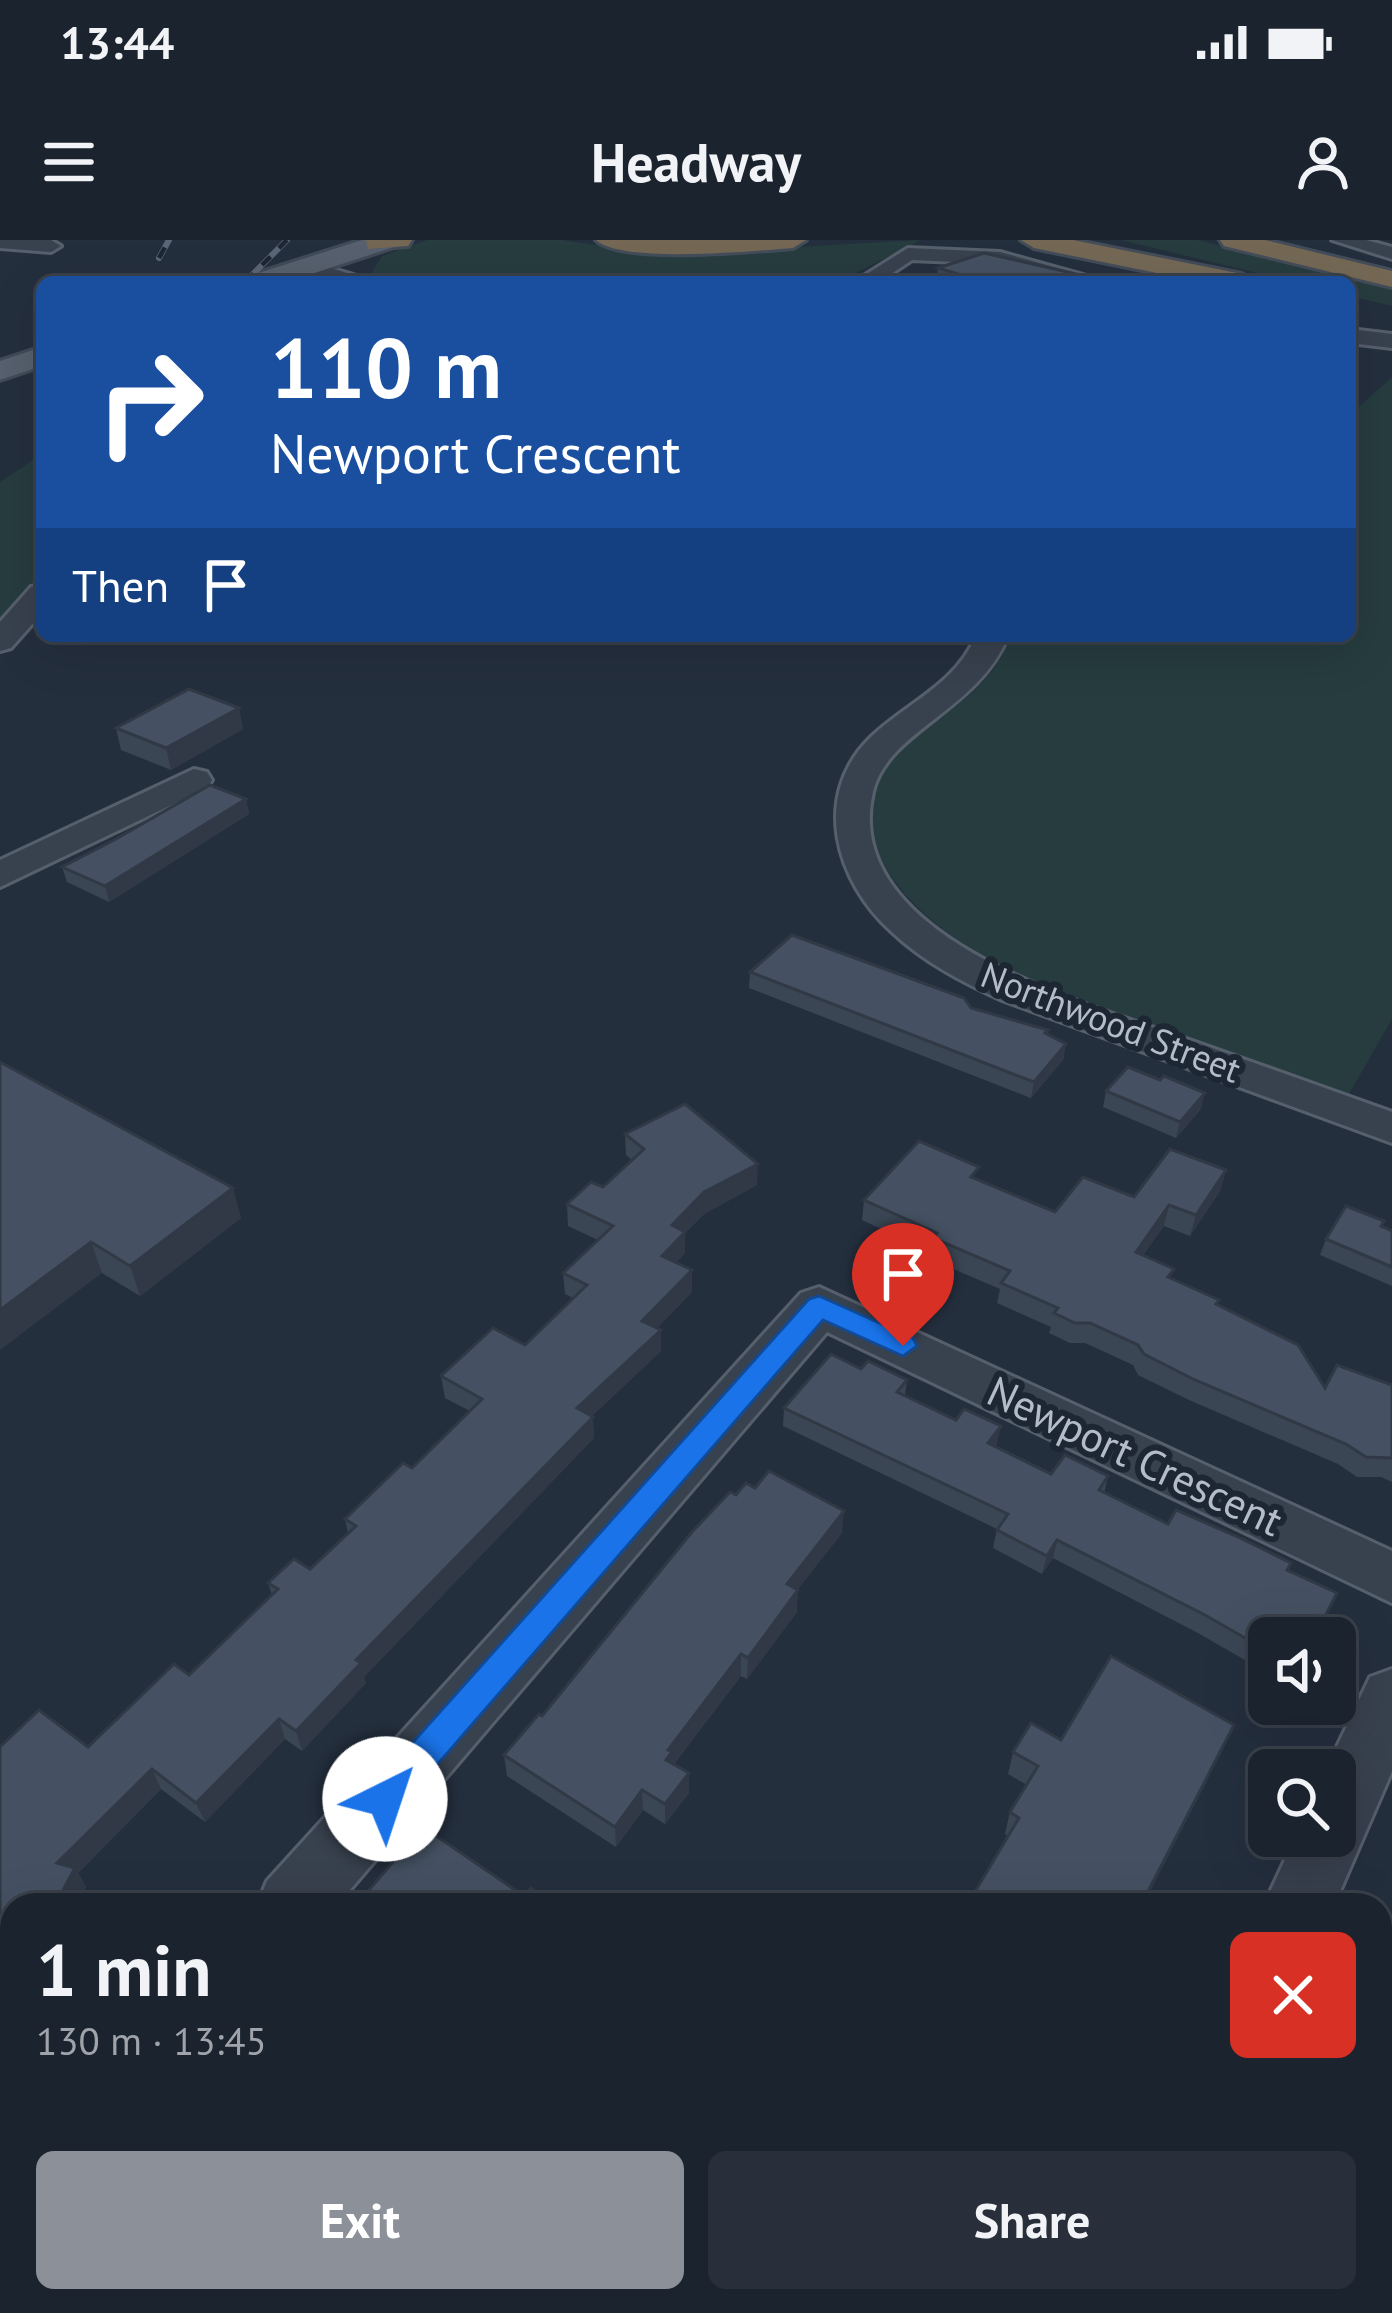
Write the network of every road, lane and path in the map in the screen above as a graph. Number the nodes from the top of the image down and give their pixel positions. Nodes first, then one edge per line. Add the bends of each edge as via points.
1 (609, 240) edge
2 (793, 240) edge
3 (1034, 240) edge
4 (1105, 240) edge
5 (1233, 240) edge
6 (1268, 240) edge
7 (1342, 240) edge
8 (379, 241) edge
9 (0, 242) edge
10 (51, 246) dead end
11 (1392, 253) edge
12 (326, 260) junction
13 (288, 272) junction
14 (250, 276) edge
15 (276, 276) edge
16 (320, 276) edge
17 (352, 276) edge
18 (874, 276) edge
19 (1073, 276) edge
20 (1212, 276) edge
21 (1250, 276) edge
22 (1392, 277) edge
23 (1356, 308) edge
24 (1392, 316) edge
25 (1356, 337) edge
26 (1392, 340) edge
27 (36, 346) edge
28 (0, 358) edge
29 (36, 358) edge
30 (0, 370) edge
31 (36, 601) edge
32 (0, 641) edge
33 (990, 642) edge
34 (194, 780) dead end
35 (0, 875) edge
36 (1381, 1114) edge
37 (1392, 1578) edge
38 (1392, 1697) edge
39 (1356, 1778) edge
40 (1321, 1857) edge
41 (303, 1893) edge
42 (1304, 1893) edge

1 - 2 highway via 677,247
3 - 20 highway
4 - 21 highway
5 - 22 highway
6 - 22 highway
7 - 11 street
8 - 12 main road
8 - 14 main road
9 - 10 street
12 - 13 main road
12 - 17 street
13 - 15 main road
13 - 16 street
18 - 19 street via 908,254 1000,258
23 - 24 highway
25 - 26 street
27 - 28 main road
29 - 30 main road
31 - 32 street
33 - 36 street, Northwood Street via 969,676 880,750 856,788 852,836 873,883 903,921 957,961 1041,1001
34 - 35 street
37 - 41 street, Newport Crescent via 819,1306
38 - 39 street
40 - 42 street

